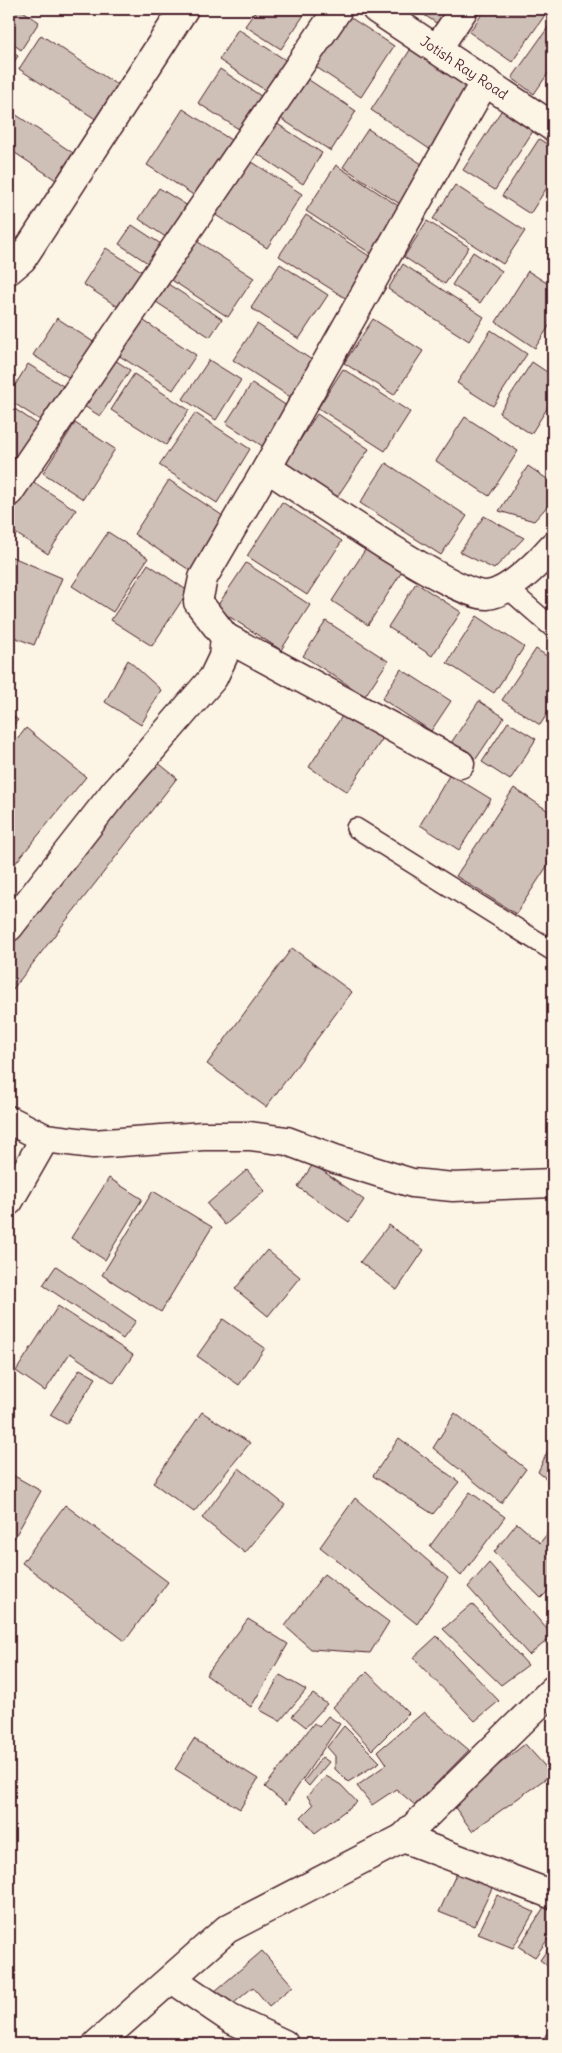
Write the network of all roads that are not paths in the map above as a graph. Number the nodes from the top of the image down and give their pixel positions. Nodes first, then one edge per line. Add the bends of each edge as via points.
1 (184, 9) edge
2 (338, 9) edge
3 (376, 9) edge
4 (464, 9) edge
5 (437, 49) junction
6 (485, 81) junction
7 (553, 127) edge
8 (9, 270) edge
9 (268, 468) junction
10 (9, 492) edge
11 (553, 546) edge
12 (506, 587) junction
13 (553, 628) edge
14 (225, 637) junction
15 (460, 764) dead end
16 (356, 828) dead end
17 (9, 927) edge
18 (553, 951) edge
19 (9, 1120) edge
20 (45, 1138) junction
21 (553, 1182) edge
22 (9, 1201) edge
23 (553, 1690) edge
24 (403, 1838) junction
25 (553, 1894) edge
26 (172, 1979) junction
27 (97, 2044) edge
28 (284, 2044) edge

1 - 8 street via 22,260
2 - 10 street
3 - 5 street, Jotish Ray Road
4 - 5 street
5 - 6 street, Jotish Ray Road
6 - 7 street, Jotish Ray Road
6 - 9 street
9 - 12 street via 428,571 486,595
9 - 14 street via 203,578 198,602
11 - 12 street via 534,568
12 - 13 lane
14 - 15 street
14 - 17 street via 223,657 213,678 114,793
16 - 18 lane
19 - 20 street
20 - 21 street via 93,1144 250,1136 288,1140 335,1159 412,1183 453,1187
20 - 22 street
23 - 24 street
24 - 25 street
24 - 26 street via 227,1929
26 - 27 street
26 - 28 street via 231,2019

